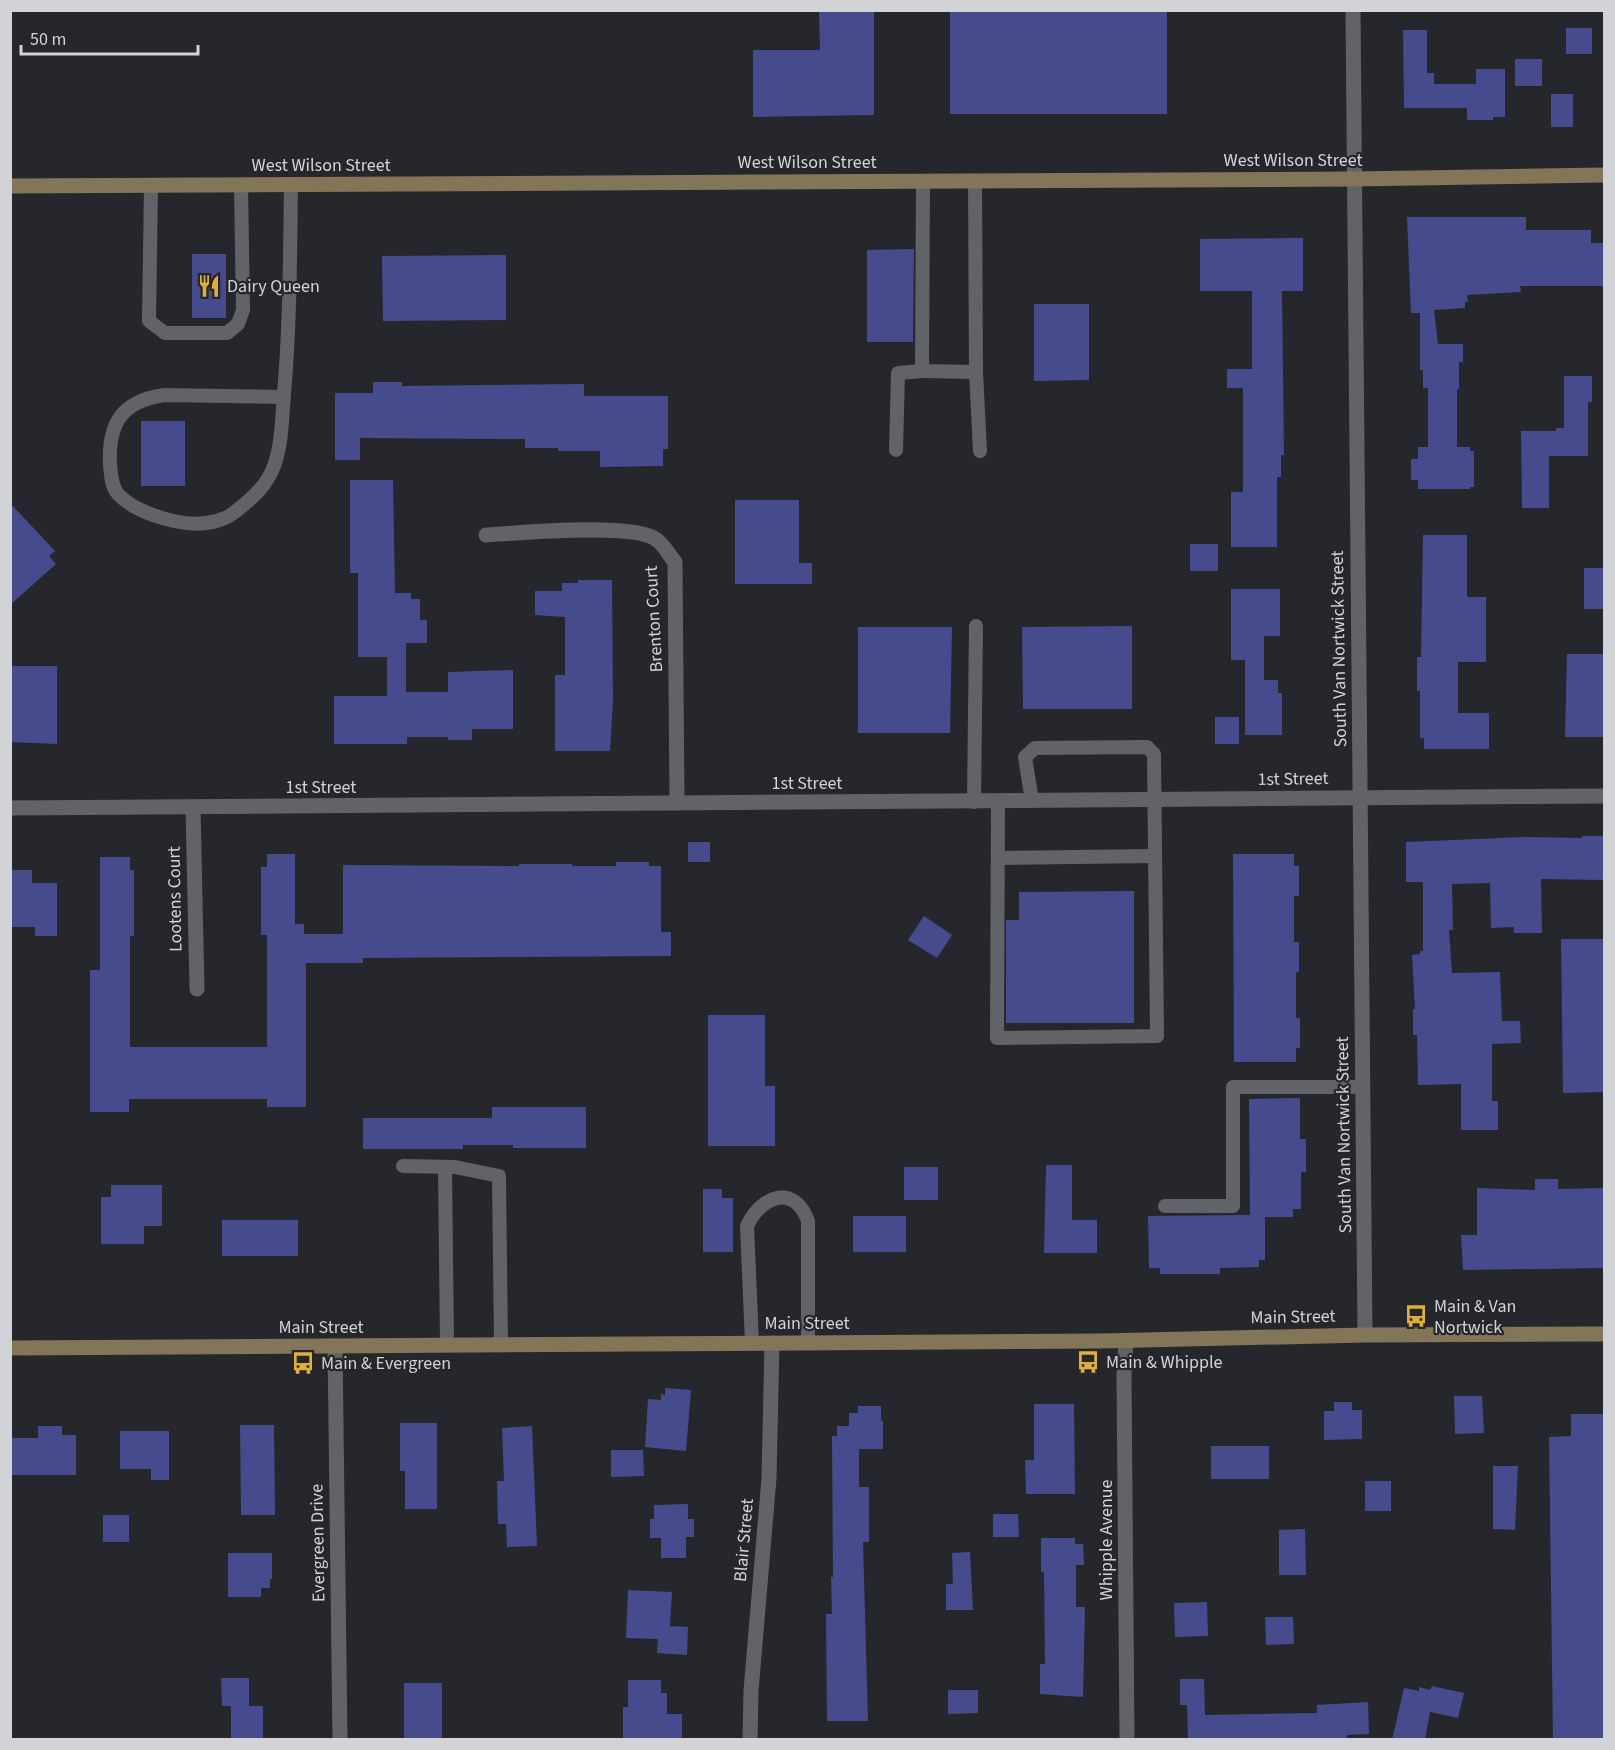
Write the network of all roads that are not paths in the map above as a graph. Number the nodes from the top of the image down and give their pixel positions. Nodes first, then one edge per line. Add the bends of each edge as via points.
1 (1353, 10) edge
2 (1605, 175) edge
3 (1354, 179) junction
4 (923, 181) junction
5 (975, 181) junction
6 (241, 185) junction
7 (291, 185) junction
8 (10, 186) edge
9 (151, 186) junction
10 (922, 372) junction
11 (976, 372) junction
12 (284, 397) junction
13 (896, 450) dead end
14 (980, 452) dead end
15 (486, 535) dead end
16 (976, 626) dead end
17 (1605, 796) edge
18 (1360, 798) junction
19 (1155, 800) junction
20 (998, 801) junction
21 (1032, 801) junction
22 (974, 802) junction
23 (677, 803) junction
24 (10, 808) edge
25 (193, 808) junction
26 (1155, 856) junction
27 (998, 858) junction
28 (197, 989) dead end
29 (1363, 1087) junction
30 (403, 1166) dead end
31 (445, 1167) junction
32 (1165, 1206) dead end
33 (1605, 1334) edge
34 (1365, 1335) junction
35 (1126, 1341) junction
36 (752, 1343) junction
37 (772, 1343) junction
38 (808, 1343) junction
39 (447, 1345) junction
40 (501, 1345) junction
41 (335, 1346) junction
42 (10, 1348) edge
43 (340, 1740) edge
44 (750, 1740) edge
45 (1126, 1740) edge

1 - 3 street, South Van Nortwick Street
2 - 3 main road, West Wilson Street
3 - 5 main road, West Wilson Street
3 - 18 street, South Van Nortwick Street
4 - 5 main road, West Wilson Street
4 - 7 main road, West Wilson Street
4 - 10 lane
5 - 11 lane
6 - 7 main road, West Wilson Street
6 - 9 main road, West Wilson Street
6 - 9 lane via 243,310 238,324 227,333 165,333 150,321
7 - 12 lane
8 - 9 main road, West Wilson Street
10 - 11 lane
10 - 13 lane via 898,373
11 - 14 lane
12 - 12 lane via 164,395 135,402 113,429 110,461 114,487 130,504 169,520 213,522 231,515 262,487 274,466
15 - 23 street, Brenton Court via 598,529 640,533 657,538 675,562
16 - 22 lane
17 - 18 street, 1st Street
18 - 19 street, 1st Street
18 - 29 street, South Van Nortwick Street
19 - 21 street, 1st Street
19 - 21 lane via 1154,754 1147,747 1035,748 1025,757
19 - 26 lane
20 - 21 street, 1st Street
20 - 22 street, 1st Street
20 - 27 lane
22 - 23 street, 1st Street
23 - 25 street, 1st Street
24 - 25 street, 1st Street
25 - 28 street, Lootens Court
26 - 27 lane
26 - 27 lane via 1157,1036 997,1038
29 - 32 lane via 1233,1087 1233,1206
29 - 34 street, South Van Nortwick Street
30 - 31 lane
31 - 39 lane
31 - 40 lane via 499,1176
33 - 34 main road, Main Street
34 - 35 main road, Main Street
35 - 38 main road, Main Street
35 - 45 street, Whipple Avenue
36 - 37 main road, Main Street
36 - 38 lane via 747,1226 765,1202 779,1198 797,1202 808,1221
36 - 40 main road, Main Street
37 - 38 main road, Main Street
37 - 44 street, Blair Street via 769,1478
39 - 40 main road, Main Street
39 - 41 main road, Main Street
41 - 42 main road, Main Street
41 - 43 street, Evergreen Drive

